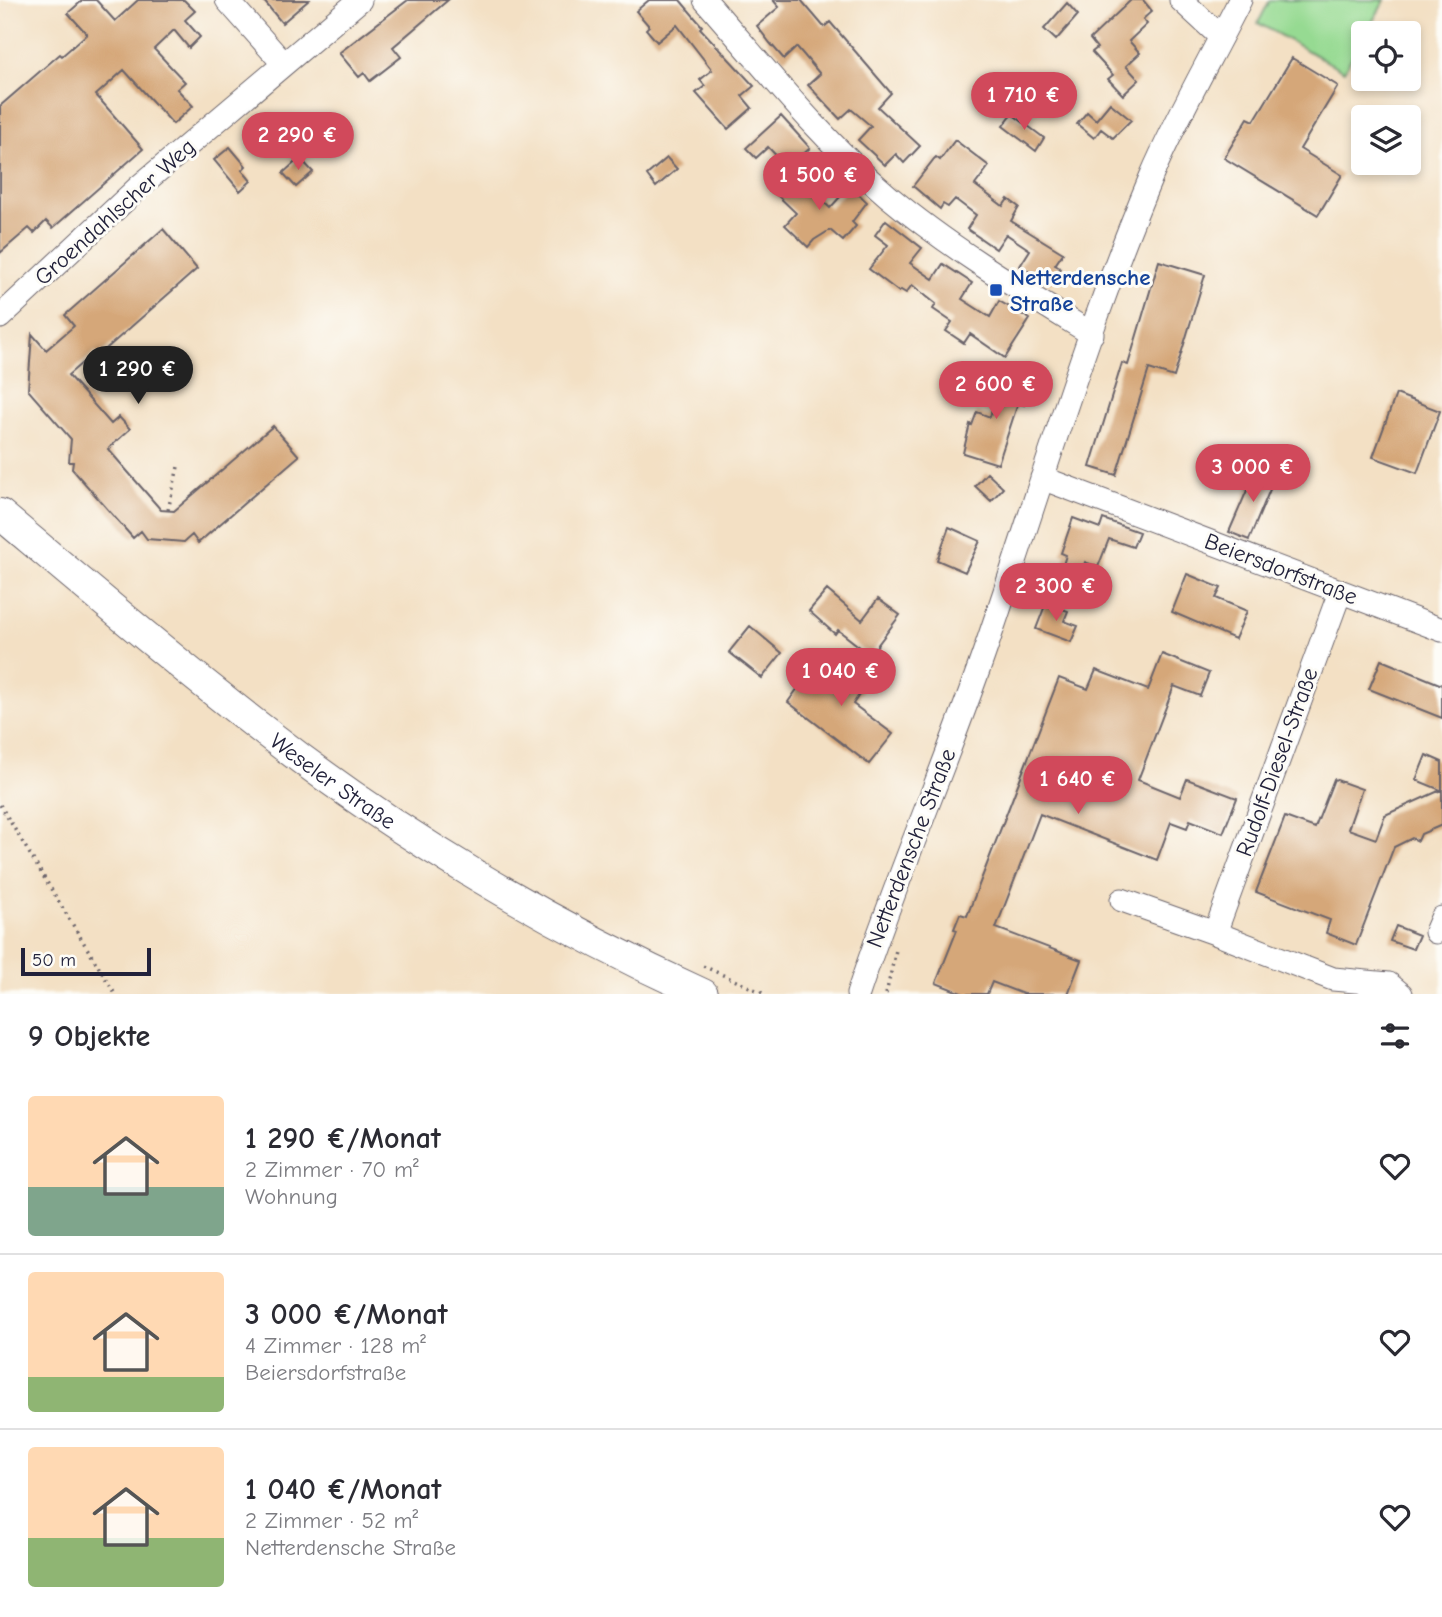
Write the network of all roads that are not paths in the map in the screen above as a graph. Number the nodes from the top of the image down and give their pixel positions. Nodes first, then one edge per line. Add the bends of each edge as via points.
1 (227, 0) edge
2 (360, 0) edge
3 (705, 0) edge
4 (1181, 0) edge
5 (1240, 0) edge
6 (1221, 37) junction
7 (284, 63) junction
8 (0, 317) edge
9 (1092, 334) junction
10 (1042, 478) junction
11 (0, 514) edge
12 (1340, 592) junction
13 (1442, 631) edge
14 (1122, 900) dead end
15 (1215, 933) junction
16 (703, 980) edge
17 (1395, 989) edge
18 (858, 994) edge

1 - 7 street
2 - 7 street, Groendahlscher Weg
3 - 9 street via 850,161 889,196 1003,279
4 - 6 street
5 - 6 street, Netterdensche Straße
6 - 9 street, Netterdensche Straße via 1152,174
7 - 8 street, Groendahlscher Weg via 141,185
9 - 10 street, Netterdensche Straße
10 - 12 street, Beiersdorfstraße
10 - 18 street, Netterdensche Straße via 993,629
11 - 16 main road, Weseler Straße via 268,734 412,836 543,914 667,978
12 - 13 street, Beiersdorfstraße
12 - 15 street, Rudolf-Diesel-Straße
14 - 15 street
15 - 17 street via 1333,979

